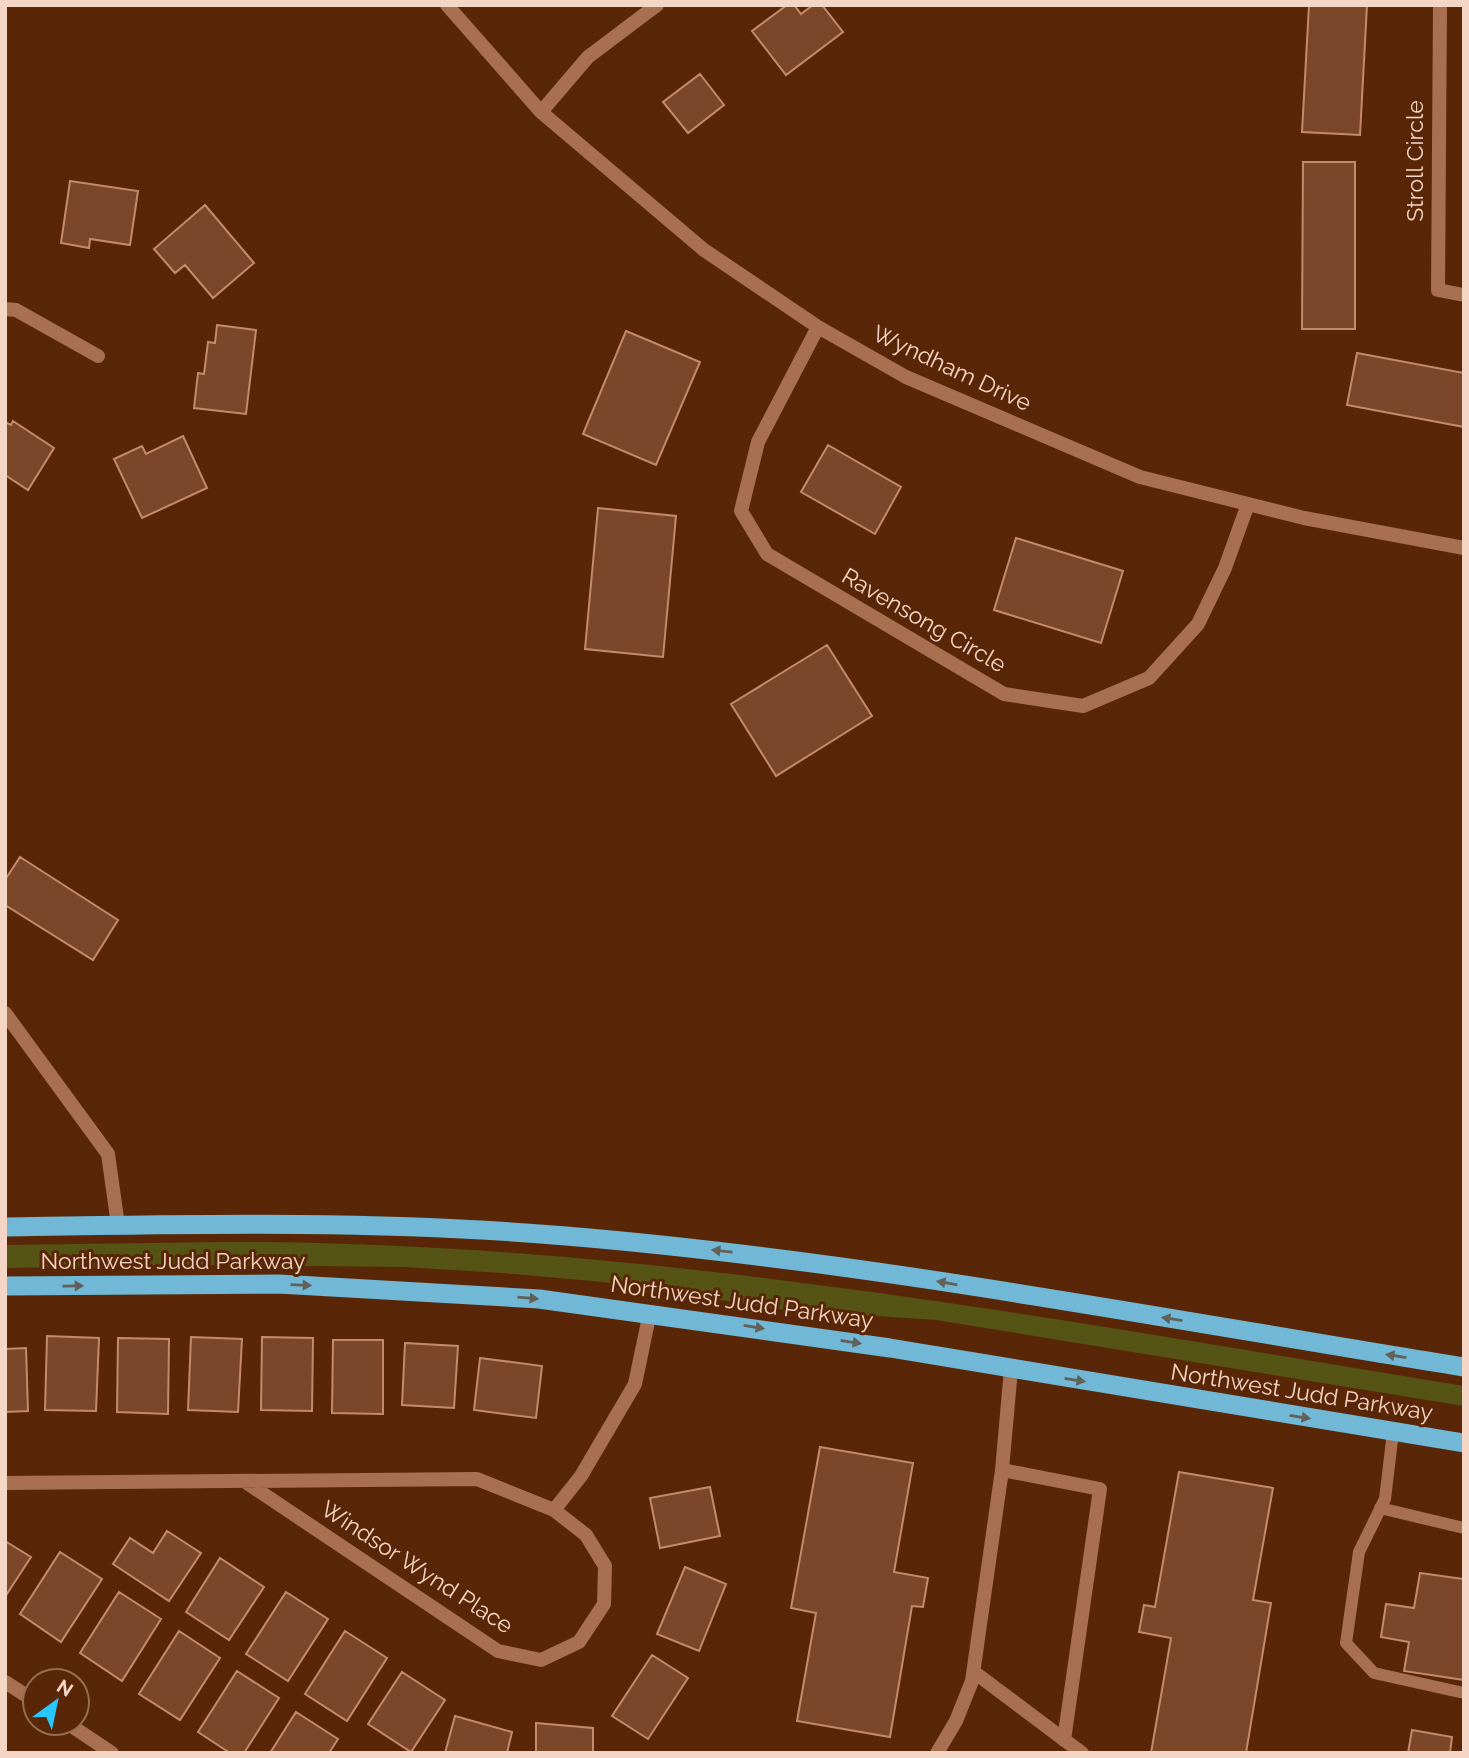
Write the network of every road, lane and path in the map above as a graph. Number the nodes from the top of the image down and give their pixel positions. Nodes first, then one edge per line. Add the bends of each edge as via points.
1 (447, 5) edge
2 (657, 5) edge
3 (1440, 5) edge
4 (541, 112) junction
5 (1464, 295) edge
6 (5, 309) edge
7 (818, 327) junction
8 (99, 356) dead end
9 (1248, 504) junction
10 (1464, 548) edge
11 (5, 1013) edge
12 (118, 1225) junction
13 (5, 1227) edge
14 (5, 1286) edge
15 (650, 1312) junction
16 (1464, 1367) edge
17 (1011, 1369) junction
18 (1392, 1432) junction
19 (1464, 1443) edge
20 (1002, 1470) junction
21 (244, 1481) junction
22 (5, 1483) edge
23 (1380, 1508) junction
24 (554, 1510) junction
25 (1464, 1528) edge
26 (974, 1672) junction
27 (5, 1682) edge
28 (21, 1693) edge
29 (1464, 1693) edge
30 (88, 1737) edge
31 (1065, 1740) junction
32 (112, 1753) edge
33 (937, 1753) edge
34 (1082, 1753) edge

1 - 4 street, Wyndham Drive
2 - 4 street via 588,57
3 - 5 street, Stroll Circle via 1438,290
4 - 7 street, Wyndham Drive via 704,250
6 - 8 street via 16,310
7 - 9 street, Wyndham Drive via 906,377 1140,477
7 - 9 street, Ravensong Circle via 758,442 741,511 766,554 1004,694 1083,706 1149,678 1198,624
9 - 10 street, Wyndham Drive
11 - 12 street via 107,1154
12 - 13 highway, Northwest Judd Parkway
16 -> 12 highway, Northwest Judd Parkway via 756,1255 421,1226
14 -> 15 highway, Northwest Judd Parkway via 279,1284 539,1298
15 -> 17 highway, Northwest Judd Parkway
15 - 24 street via 635,1384 581,1476
17 -> 18 highway, Northwest Judd Parkway
17 - 20 street
18 - 19 highway, Northwest Judd Parkway
18 - 23 lane via 1385,1499
20 - 26 street
20 - 31 street via 1100,1489
21 - 22 street, Windsor Wynd Place
21 - 24 street, Windsor Wynd Place via 477,1479
21 - 24 street, Windsor Wynd Place via 498,1651 541,1660 579,1642 604,1604 605,1566 586,1535
23 - 25 lane
23 - 29 lane via 1359,1552 1346,1643 1374,1673
26 - 31 street
26 - 33 street via 956,1721
27 - 28 street
30 - 32 street
31 - 34 street

